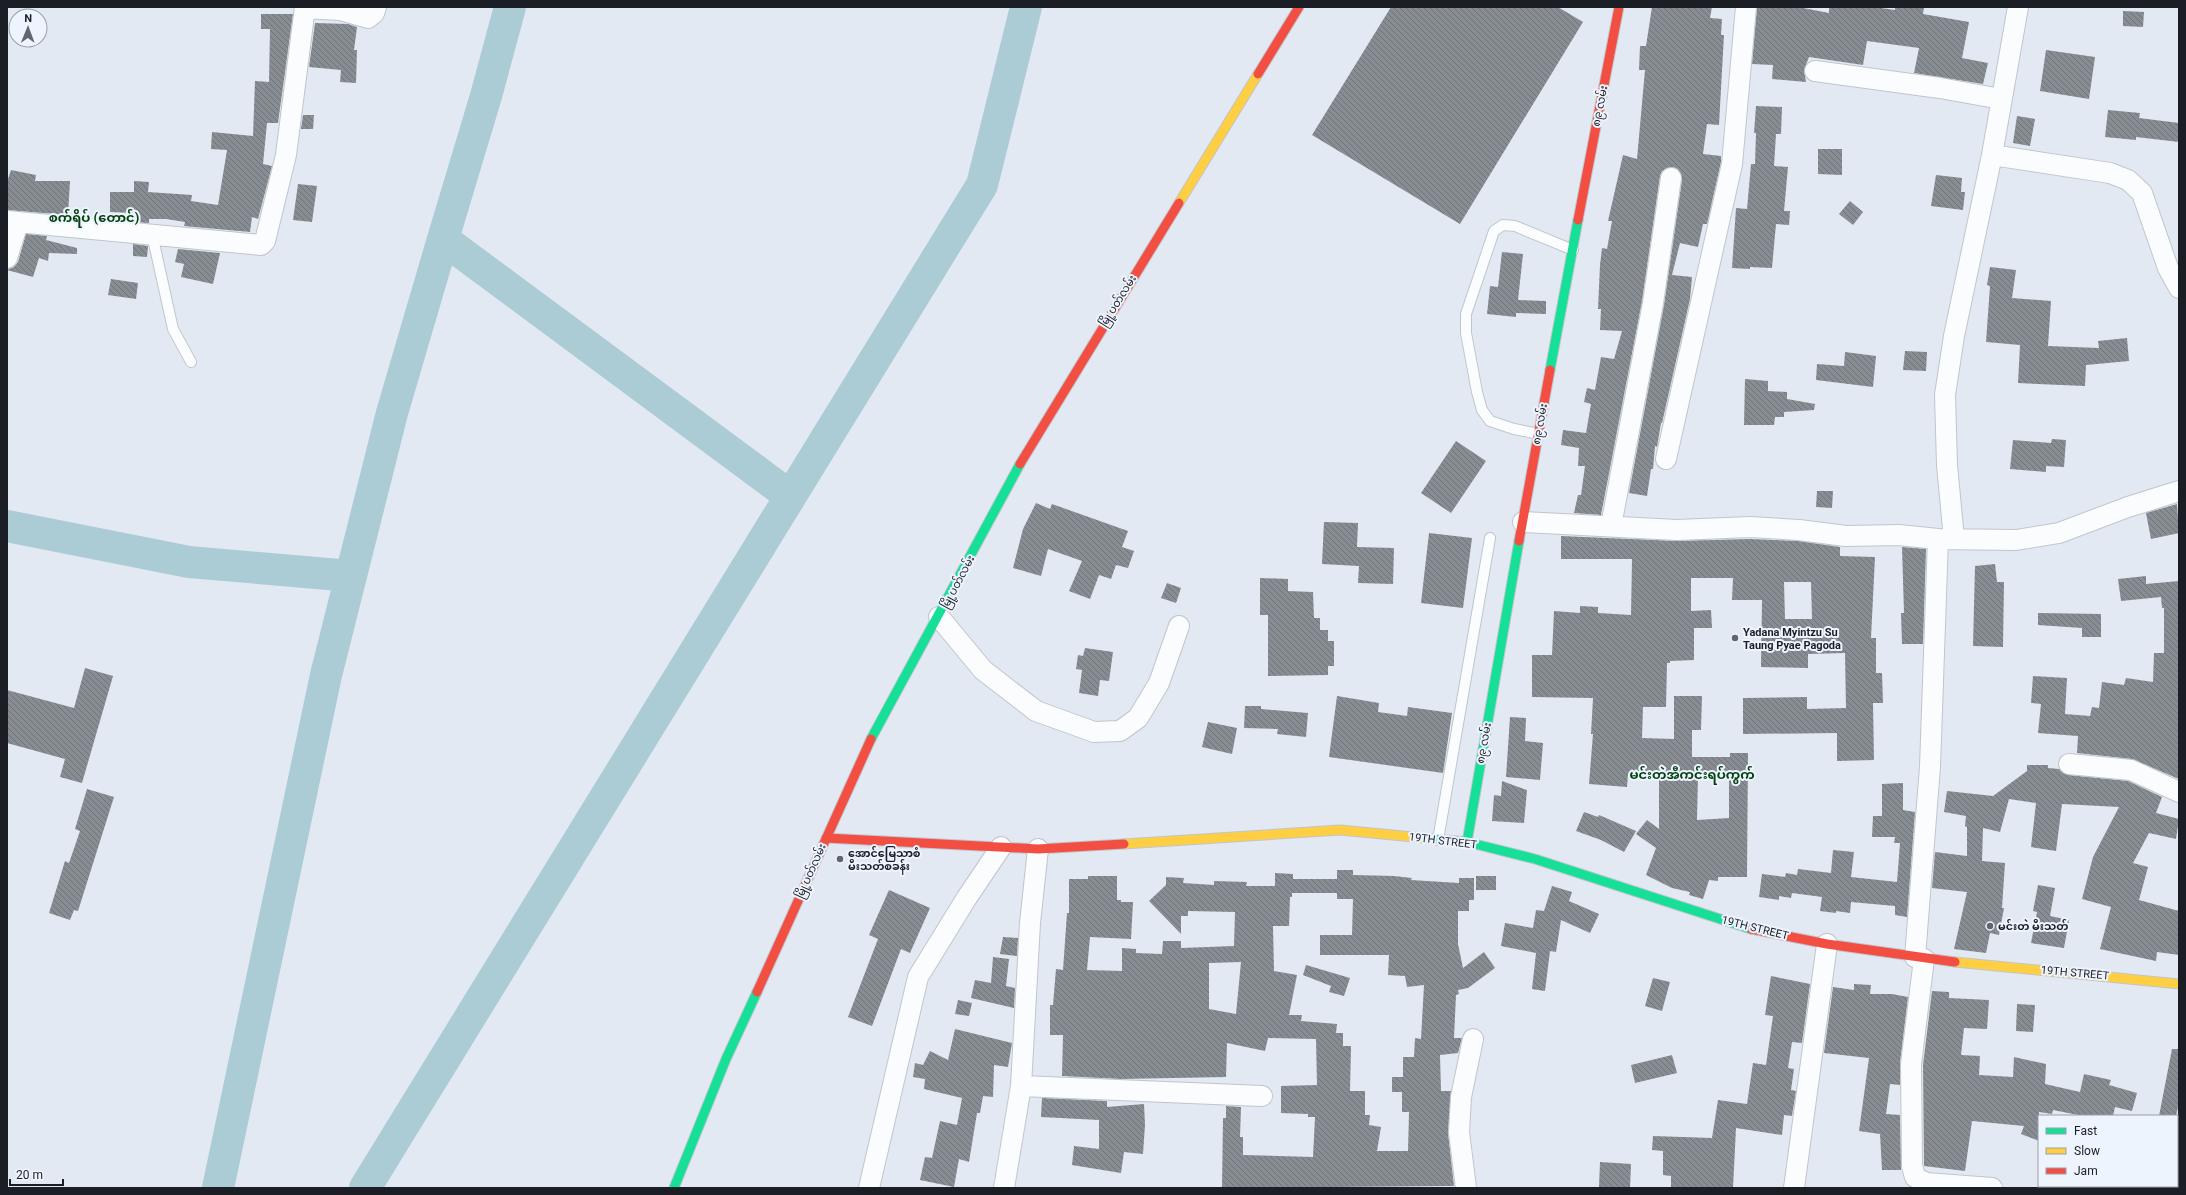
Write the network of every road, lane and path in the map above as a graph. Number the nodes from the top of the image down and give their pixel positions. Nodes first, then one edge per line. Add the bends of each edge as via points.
1 (376, 7) edge
2 (1299, 7) edge
3 (1619, 7) edge
4 (1746, 7) edge
5 (2018, 7) edge
6 (305, 8) edge
7 (1815, 70) dead end
8 (2001, 99) junction
9 (1992, 155) junction
10 (1671, 178) dead end
11 (12, 222) edge
12 (152, 234) junction
13 (1573, 250) junction
14 (7, 258) edge
15 (2179, 288) edge
16 (192, 362) dead end
17 (1539, 434) junction
18 (1666, 459) dead end
19 (2179, 492) edge
20 (1523, 522) junction
21 (1611, 526) junction
22 (1490, 538) dead end
23 (1946, 539) junction
24 (940, 617) junction
25 (1179, 626) dead end
26 (2069, 764) dead end
27 (2179, 792) edge
28 (826, 838) junction
29 (1438, 840) junction
30 (1467, 842) junction
31 (1001, 847) junction
32 (1038, 849) junction
33 (1827, 944) junction
34 (1919, 958) junction
35 (2179, 984) edge
36 (1473, 1040) dead end
37 (1021, 1086) junction
38 (1262, 1096) dead end
39 (674, 1188) edge
40 (868, 1188) edge
41 (1004, 1188) edge
42 (1466, 1188) edge
43 (1794, 1188) edge
44 (1992, 1188) edge

1 - 6 street via 368,18 340,10
2 - 24 street, မြို့ပတ်လမ်း via 1029,448
3 - 13 street, ၈၉ လမ်း
4 - 18 street via 1732,164
5 - 8 street
6 - 12 street via 286,155 265,241 261,245
7 - 8 street
8 - 9 street
9 - 15 street via 2110,173 2128,180 2142,193 2168,268
9 - 23 street via 1954,336 1945,395
10 - 21 street via 1653,303
11 - 12 street
11 - 14 street
12 - 16 lane via 173,329
13 - 17 street, ၈၉ လမ်း
13 - 17 lane via 1515,226 1503,226 1494,231 1466,314 1466,333 1482,410 1490,421
17 - 20 street, ၈၉ လမ်း
19 - 23 street via 2128,507 2058,533 2016,540
20 - 21 street
20 - 30 street, ၈၉ လမ်း
21 - 23 street via 1677,530 1750,527 1846,536
22 - 29 lane
23 - 34 street
24 - 25 street via 983,670 1036,711 1094,732 1120,731 1138,718 1159,683
24 - 28 street, မြို့ပတ်လမ်း via 875,731
26 - 27 street via 2131,770
28 - 31 street, 19TH STREET
28 - 39 street, မြို့ပတ်လမ်း via 726,1059
29 - 30 street, 19TH STREET
29 - 32 street, 19TH STREET via 1340,830
30 - 33 street, 19TH STREET via 1535,859 1747,928
31 - 32 street, 19TH STREET
31 - 40 street via 918,977
32 - 37 street via 1030,923
33 - 34 street, 19TH STREET
33 - 43 street
34 - 35 street, 19TH STREET
34 - 44 street via 1911,1064 1912,1166 1915,1177 1926,1183
36 - 42 street via 1461,1097 1459,1132
37 - 38 street
37 - 41 street

